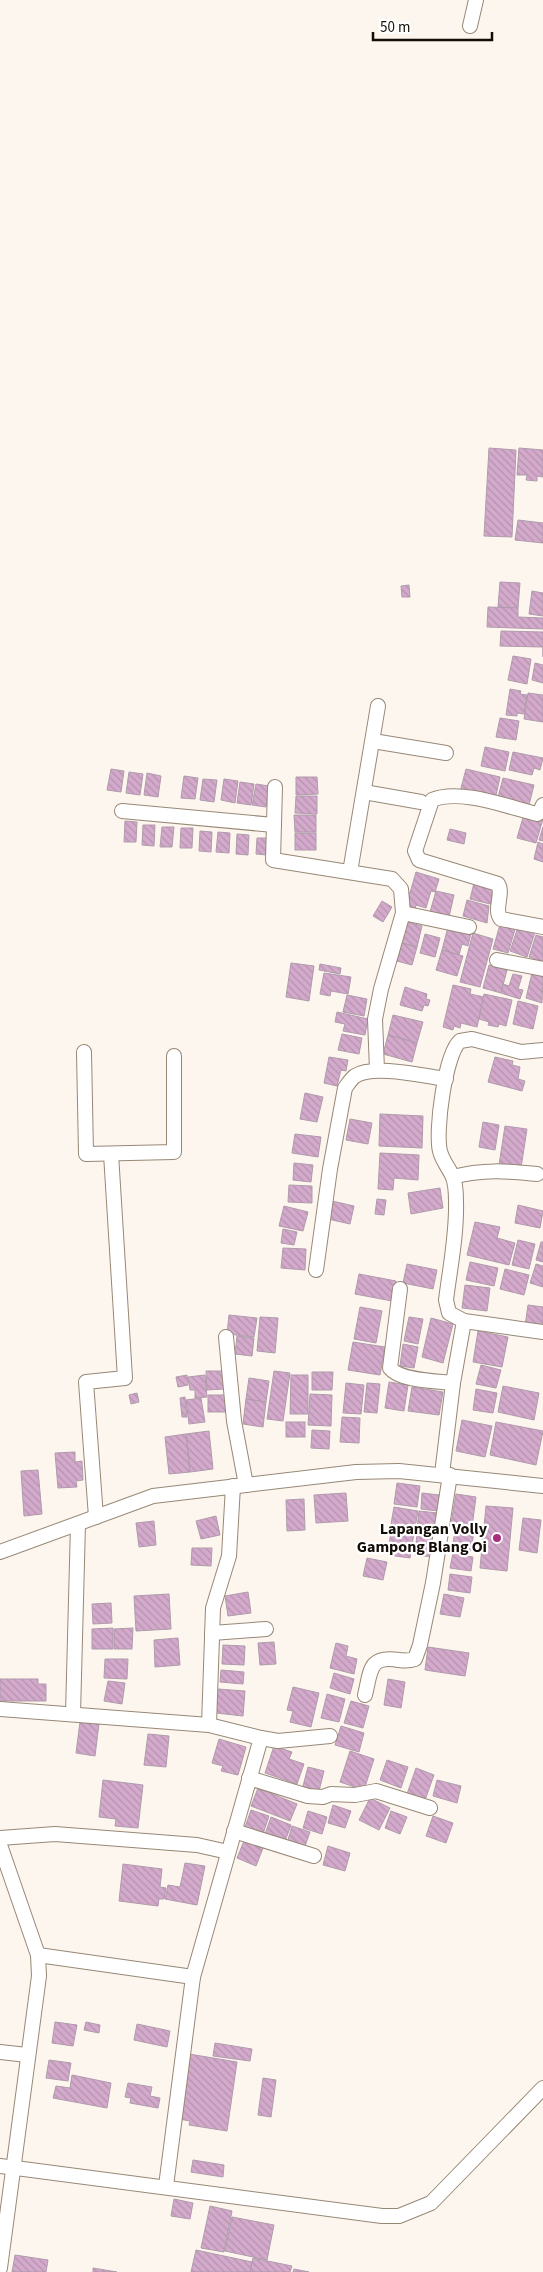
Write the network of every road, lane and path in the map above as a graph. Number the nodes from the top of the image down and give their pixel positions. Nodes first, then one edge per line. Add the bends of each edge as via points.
1 (476, 0) edge
2 (470, 26) dead end
3 (378, 706) dead end
4 (373, 740) junction
5 (446, 753) dead end
6 (275, 787) dead end
7 (364, 792) junction
8 (421, 802) dead end
9 (543, 805) edge
10 (122, 811) dead end
11 (274, 825) junction
12 (350, 872) junction
13 (403, 913) junction
14 (469, 927) dead end
15 (543, 927) edge
16 (497, 960) dead end
17 (543, 969) edge
18 (542, 1047) edge
19 (84, 1052) dead end
20 (174, 1056) dead end
21 (377, 1070) junction
22 (446, 1079) junction
23 (111, 1154) junction
24 (537, 1174) dead end
25 (453, 1177) junction
26 (316, 1270) dead end
27 (400, 1290) dead end
28 (464, 1321) junction
29 (543, 1332) edge
30 (226, 1337) dead end
31 (453, 1383) junction
32 (446, 1475) junction
33 (240, 1485) junction
34 (543, 1486) edge
35 (96, 1517) junction
36 (78, 1524) junction
37 (0, 1552) edge
38 (266, 1629) dead end
39 (212, 1633) junction
40 (365, 1695) dead end
41 (0, 1709) edge
42 (73, 1714) junction
43 (209, 1725) junction
44 (330, 1736) dead end
45 (261, 1738) junction
46 (249, 1778) junction
47 (430, 1808) dead end
48 (234, 1831) junction
49 (0, 1838) edge
50 (0, 1845) edge
51 (228, 1852) junction
52 (314, 1856) dead end
53 (38, 1955) junction
54 (193, 1977) junction
55 (0, 2052) edge
56 (28, 2055) junction
57 (543, 2088) edge
58 (6, 2167) edge
59 (166, 2186) junction
60 (0, 2268) edge

1 - 2 street
3 - 4 street
4 - 5 street
4 - 7 street
6 - 11 street
7 - 8 street
7 - 12 street
9 - 15 street via 536,814 461,796 442,796 432,800 415,851 419,860 498,884 498,915 501,920
10 - 11 street
11 - 12 street via 273,860
12 - 13 street via 392,879 401,889
13 - 14 street
13 - 21 street via 381,989 376,1019
16 - 17 street
18 - 22 street via 521,1052 472,1039 460,1041 454,1049
19 - 23 street via 86,1154
20 - 23 street via 174,1152
21 - 22 street
21 - 26 street via 357,1075 345,1088
22 - 25 street via 438,1128 439,1144 442,1158
23 - 35 street via 125,1378 86,1382
24 - 25 street via 491,1170
25 - 28 street via 456,1204 446,1300 449,1313
27 - 31 street via 390,1368 394,1374 402,1376
28 - 29 street
28 - 31 street
30 - 33 street
31 - 32 street
32 - 33 street via 356,1472
32 - 34 street
32 - 40 street via 433,1583 420,1645 415,1658 410,1661 385,1658 376,1661
33 - 35 street via 153,1496
33 - 39 street via 230,1556 213,1608
35 - 36 street
36 - 37 street
36 - 42 street
38 - 39 street
39 - 43 street
41 - 42 street
42 - 43 street
43 - 45 street
44 - 45 street via 278,1741
45 - 46 street
46 - 47 street via 308,1796 376,1791
46 - 48 street
48 - 51 street
48 - 52 street
49 - 51 street via 55,1834 197,1845
50 - 53 street
51 - 54 street
53 - 54 street
53 - 56 street via 39,1976
54 - 59 street
55 - 56 street
56 - 58 street
57 - 59 street via 430,2203 399,2216
58 - 59 street
58 - 60 street

